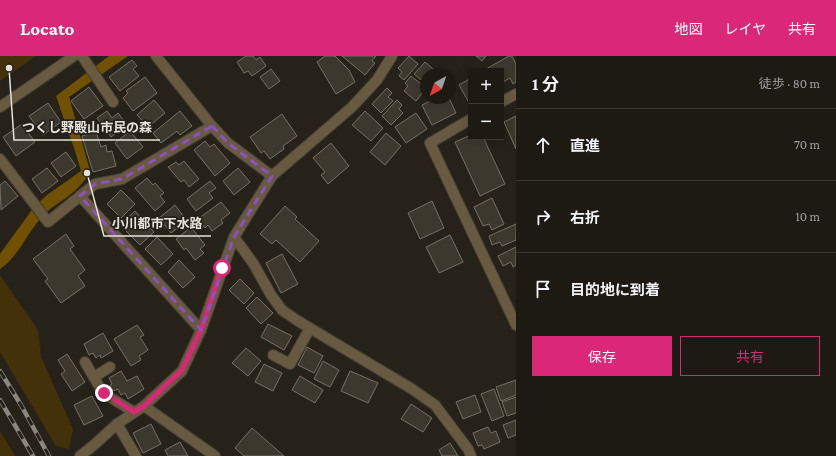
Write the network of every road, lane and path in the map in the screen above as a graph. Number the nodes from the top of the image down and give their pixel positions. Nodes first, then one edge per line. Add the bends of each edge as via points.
1 (74, 56) edge
2 (82, 56) edge
3 (156, 56) edge
4 (392, 56) edge
5 (516, 94) edge
6 (504, 100) edge
7 (113, 102) dead end
8 (0, 107) edge
9 (468, 121) edge
10 (212, 126) junction
11 (0, 160) edge
12 (272, 176) junction
13 (80, 196) junction
14 (234, 237) junction
15 (516, 326) edge
16 (310, 328) junction
17 (201, 330) junction
18 (273, 355) dead end
19 (85, 362) dead end
20 (110, 367) dead end
21 (94, 377) junction
22 (144, 406) junction
23 (134, 412) junction
24 (117, 424) junction
25 (80, 456) edge
26 (136, 456) edge
27 (215, 456) edge
28 (471, 456) edge

1 - 8 street
2 - 7 street
3 - 10 street
4 - 12 street via 377,80 352,107
5 - 6 street
9 - 15 street via 430,143
10 - 12 street via 228,143
10 - 13 street via 122,179 95,184
11 - 13 street via 48,222
12 - 14 street
13 - 17 street
14 - 16 street via 282,310
14 - 17 street
16 - 18 street via 290,364
16 - 28 street via 435,405
17 - 22 street via 182,370
19 - 21 street
20 - 21 street
21 - 23 street via 104,393
22 - 23 street
22 - 27 street
23 - 24 street
24 - 25 street
24 - 26 street

